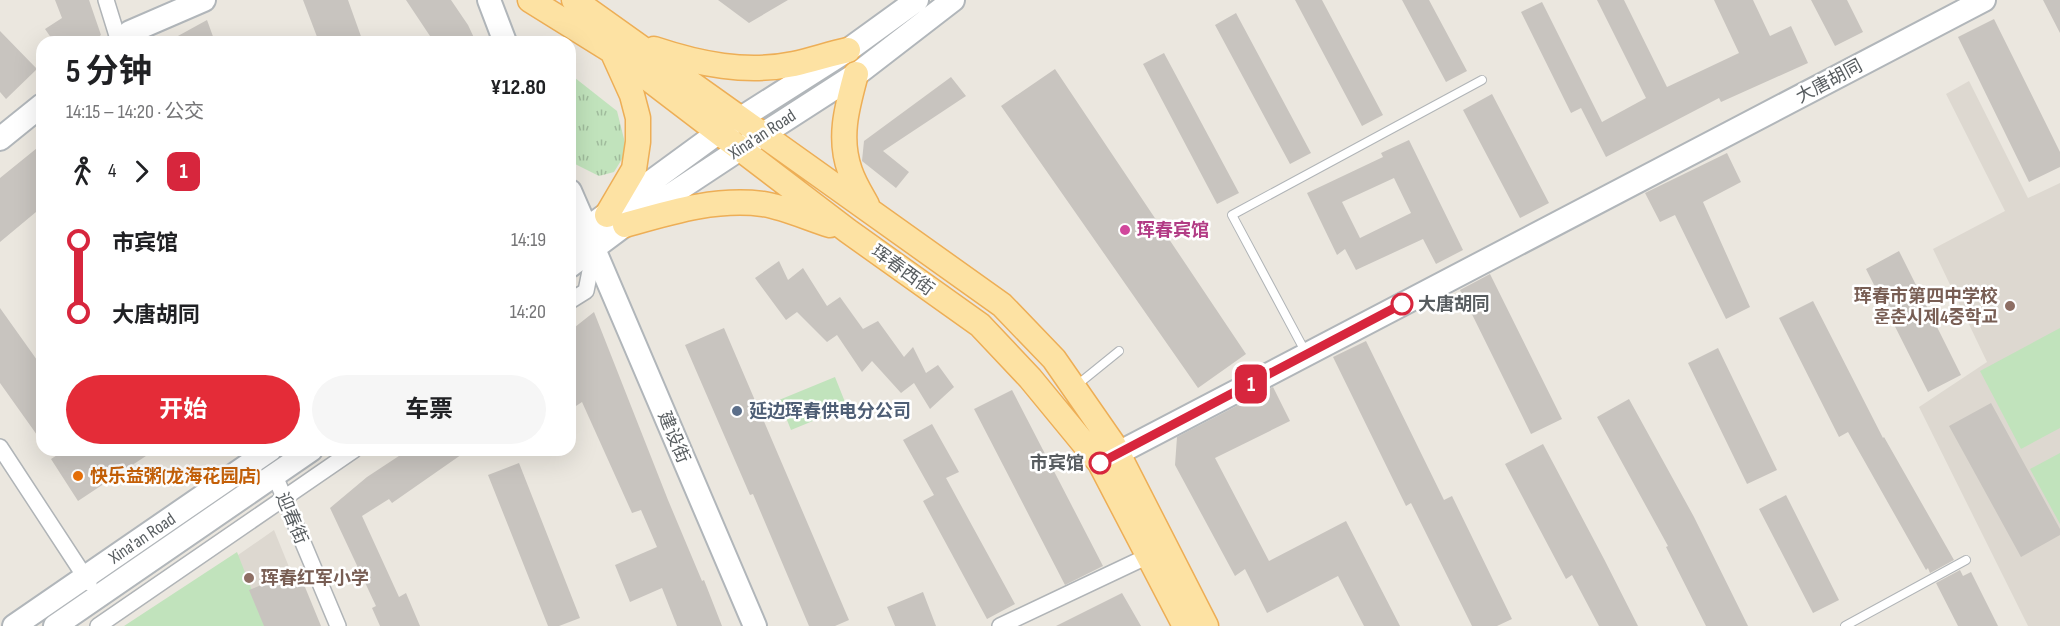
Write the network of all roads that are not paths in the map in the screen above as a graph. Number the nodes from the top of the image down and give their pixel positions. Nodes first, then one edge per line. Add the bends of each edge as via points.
1 (106, 0) edge
2 (204, 0) edge
3 (489, 0) edge
4 (530, 0) edge
5 (574, 0) edge
6 (917, 0) edge
7 (953, 0) edge
8 (1984, 0) edge
9 (117, 36) edge
10 (126, 36) edge
11 (503, 36) edge
12 (619, 45) junction
13 (848, 50) junction
14 (856, 74) junction
15 (1482, 80) dead end
16 (36, 110) edge
17 (741, 118) junction
18 (719, 132) junction
19 (762, 134) junction
20 (0, 139) edge
21 (740, 149) junction
22 (869, 210) junction
23 (576, 212) edge
24 (616, 220) junction
25 (848, 231) junction
26 (584, 240) edge
27 (576, 255) edge
28 (576, 298) edge
29 (1119, 351) dead end
30 (1307, 354) junction
31 (1073, 387) junction
32 (0, 447) edge
33 (260, 456) edge
34 (303, 456) edge
35 (345, 456) edge
36 (1109, 458) junction
37 (275, 476) junction
38 (284, 498) junction
39 (1148, 556) junction
40 (1966, 560) dead end
41 (85, 576) junction
42 (98, 597) junction
43 (14, 626) edge
44 (55, 626) edge
45 (98, 626) edge
46 (338, 626) edge
47 (755, 626) edge
48 (1000, 626) edge
49 (1185, 626) edge
50 (1206, 626) edge
51 (1845, 626) edge

1 - 9 street
2 - 10 street
3 - 11 street
4 - 12 main road, 珲春西街
5 - 12 main road, 珲春西街
6 - 13 street, Xina'an Road
7 - 14 street, Xina'an Road
8 - 30 street, 大唐胡同
12 - 13 main road via 720,67 762,68
12 - 17 main road, 珲春西街
12 - 18 main road, 珲春西街
12 - 24 main road via 638,118 638,142 634,169
13 - 17 street, Xina'an Road
14 - 19 street, Xina'an Road
14 - 22 main road via 843,136 850,171
15 - 30 lane via 1232,215
16 - 20 street
17 - 18 street, Xina'an Road
17 - 19 main road, 珲春西街
18 - 21 main road, 珲春西街
18 - 24 street, Xina'an Road
19 - 21 street, Xina'an Road
19 - 22 main road, 珲春西街
21 - 24 street, Xina'an Road
21 - 25 main road, 珲春西街
22 - 31 main road, 珲春西街 via 1002,305 1054,359
23 - 26 street, 建设街
24 - 25 main road via 715,204 764,204
24 - 26 street, Xina'an Road
25 - 36 main road, 珲春西街 via 980,325
26 - 27 street, Xina'an Road
26 - 28 street via 586,291
26 - 47 street, 建设街
29 - 31 lane
30 - 36 street, 大唐胡同
31 - 36 main road, 珲春西街
32 - 41 street
33 - 41 street, Xina'an Road
34 - 37 street, Xina'an Road
35 - 38 street
36 - 39 main road, 珲春西街
36 - 50 main road, 珲春西街
37 - 38 street, 迎春街
37 - 42 street, Xina'an Road
38 - 45 street
38 - 46 street, 迎春街
39 - 48 street
39 - 49 main road, 珲春西街
40 - 51 lane
41 - 42 street
41 - 43 street, Xina'an Road
42 - 44 street, Xina'an Road

